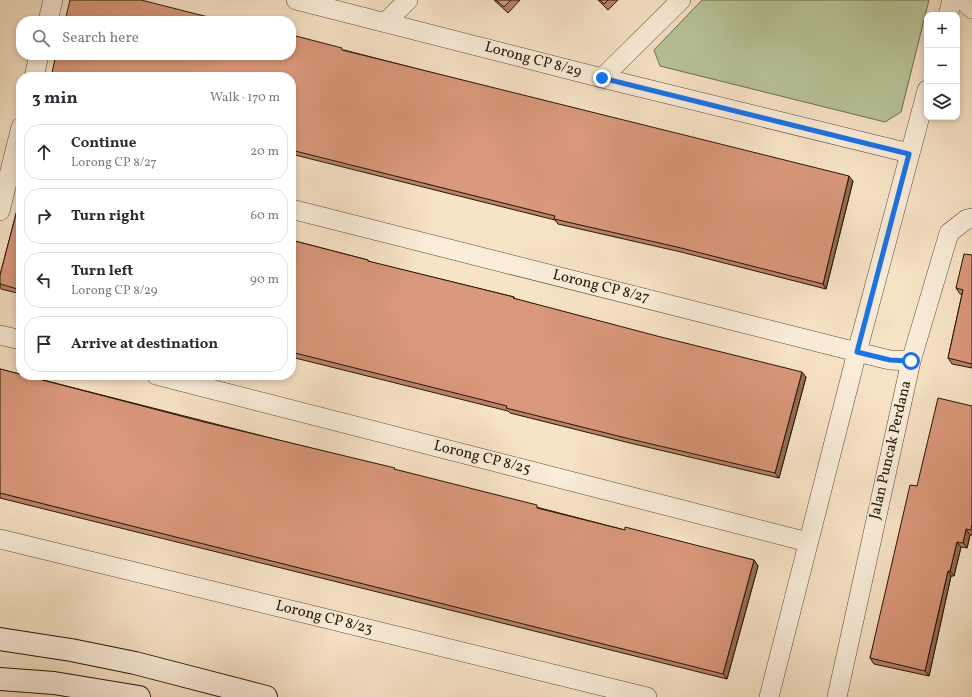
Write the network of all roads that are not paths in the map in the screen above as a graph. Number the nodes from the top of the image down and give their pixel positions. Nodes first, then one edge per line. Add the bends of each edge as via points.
1 (53, 0) edge
2 (296, 0) edge
3 (408, 0) edge
4 (681, 0) edge
5 (952, 0) edge
6 (963, 0) edge
7 (972, 9) edge
8 (949, 12) edge
9 (49, 16) edge
10 (386, 22) junction
11 (38, 60) edge
12 (35, 72) edge
13 (602, 78) junction
14 (924, 101) edge
15 (16, 151) edge
16 (909, 154) junction
17 (296, 210) edge
18 (0, 211) edge
19 (972, 218) edge
20 (0, 335) edge
21 (16, 339) edge
22 (857, 352) junction
23 (911, 361) junction
24 (176, 380) edge
25 (0, 539) edge
26 (808, 542) junction
27 (0, 639) edge
28 (0, 679) edge
29 (139, 697) edge
30 (266, 697) edge
31 (647, 697) edge
32 (769, 697) edge
33 (837, 697) edge

1 - 9 street
2 - 10 street, Lorong CP 8/29
3 - 10 street
4 - 13 street
5 - 8 street
6 - 7 street
10 - 13 street, Lorong CP 8/29
11 - 12 street
13 - 16 street, Lorong CP 8/29
14 - 16 street
15 - 18 street
16 - 22 street
17 - 22 street, Lorong CP 8/27
19 - 23 street, Jalan Puncak Perdana via 950,233
20 - 21 street
22 - 23 street, Lorong CP 8/27 via 890,360
22 - 26 street
23 - 33 street, Jalan Puncak Perdana
24 - 26 street, Lorong CP 8/25
25 - 31 street, Lorong CP 8/23
26 - 32 street
27 - 30 main road via 71,650
28 - 29 main road via 54,682

